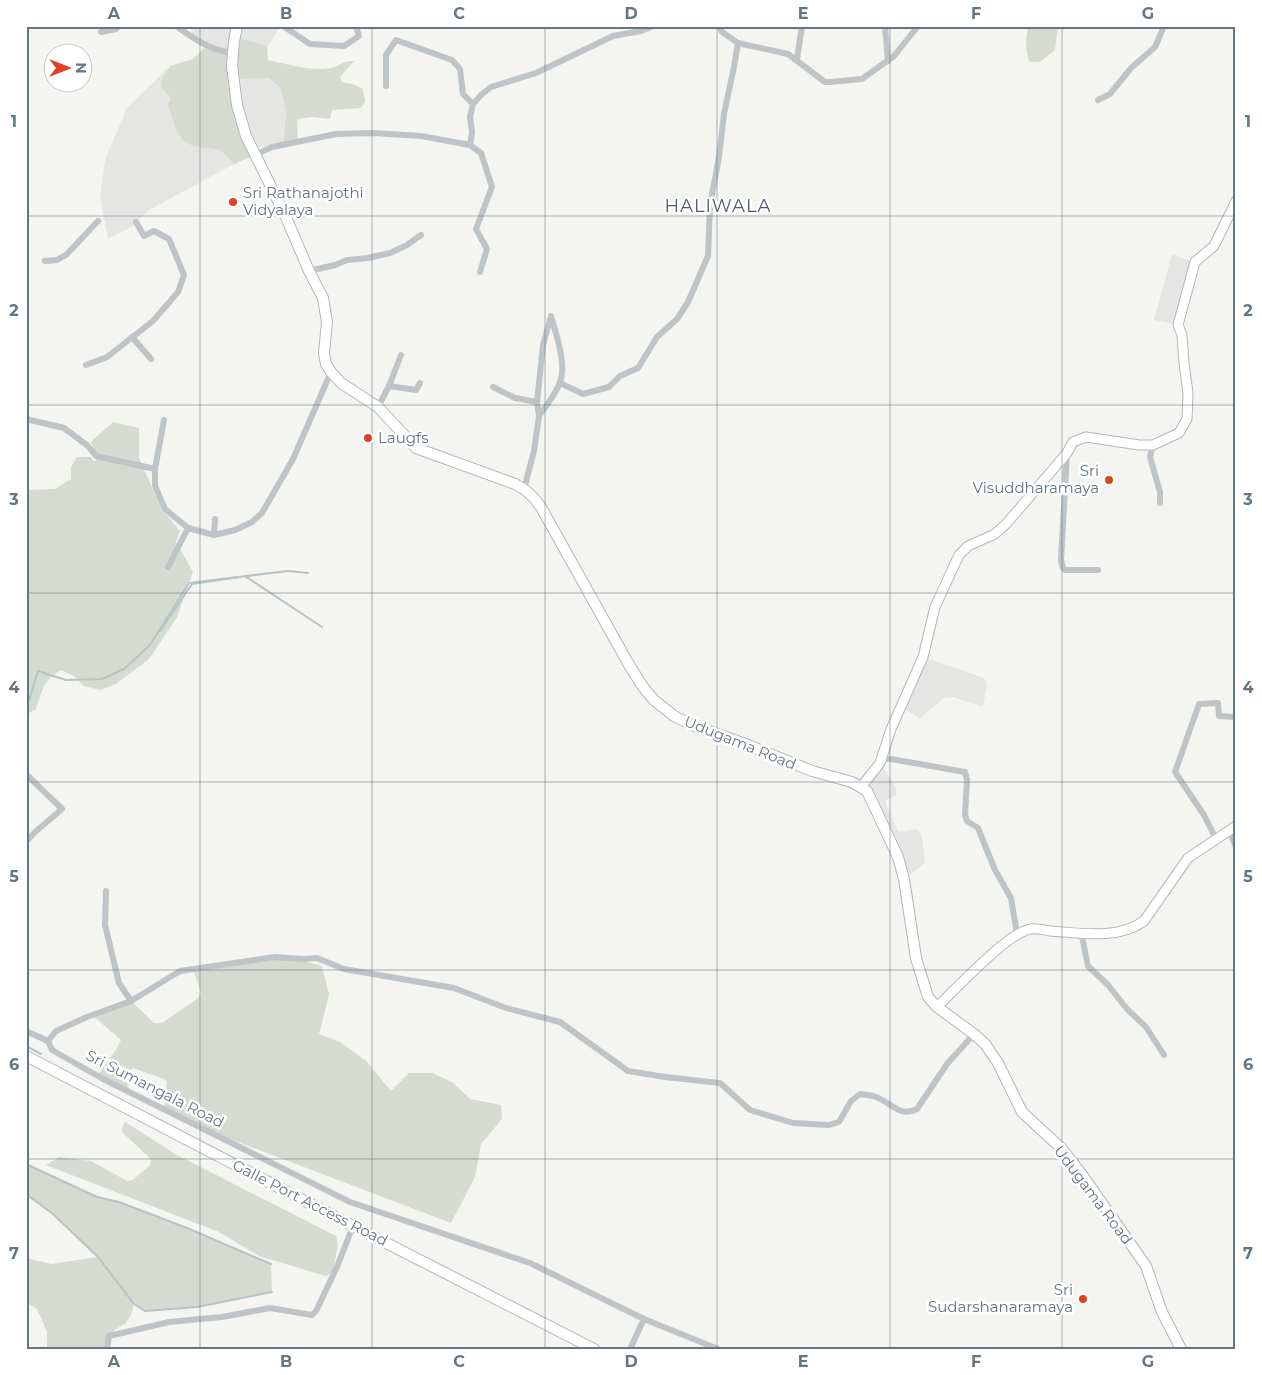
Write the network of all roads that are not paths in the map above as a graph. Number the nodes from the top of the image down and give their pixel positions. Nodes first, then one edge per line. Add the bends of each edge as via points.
1 (119, 26) edge
2 (176, 26) edge
3 (237, 26) edge
4 (282, 26) edge
5 (356, 26) edge
6 (654, 26) edge
7 (720, 26) edge
8 (802, 26) edge
9 (885, 26) edge
10 (918, 26) edge
11 (1164, 26) edge
12 (101, 32) dead end
13 (738, 43) junction
14 (233, 53) junction
15 (797, 59) junction
16 (888, 61) junction
17 (386, 86) dead end
18 (1098, 100) dead end
19 (472, 104) junction
20 (470, 146) junction
21 (256, 155) junction
22 (1236, 201) edge
23 (98, 221) dead end
24 (136, 222) dead end
25 (421, 235) dead end
26 (45, 261) dead end
27 (309, 271) junction
28 (480, 272) dead end
29 (132, 337) junction
30 (401, 354) dead end
31 (150, 359) dead end
32 (86, 365) dead end
33 (330, 372) junction
34 (560, 383) junction
35 (420, 384) dead end
36 (389, 386) junction
37 (493, 387) dead end
38 (537, 402) junction
39 (378, 407) junction
40 (539, 416) junction
41 (26, 419) edge
42 (164, 420) dead end
43 (1153, 445) junction
44 (1067, 453) junction
45 (155, 469) junction
46 (524, 489) junction
47 (1160, 503) dead end
48 (215, 519) dead end
49 (188, 528) junction
50 (214, 535) junction
51 (168, 567) dead end
52 (1098, 570) dead end
53 (1236, 717) edge
54 (880, 764) junction
55 (26, 774) edge
56 (861, 787) junction
57 (1232, 828) edge
58 (1216, 839) junction
59 (26, 842) edge
60 (1236, 847) edge
61 (106, 891) dead end
62 (1082, 932) junction
63 (1018, 934) junction
64 (132, 1001) junction
65 (938, 1008) junction
66 (26, 1031) edge
67 (974, 1034) junction
68 (48, 1041) junction
69 (1164, 1055) dead end
70 (26, 1056) edge
71 (353, 1226) junction
72 (644, 1320) junction
73 (106, 1349) edge
74 (594, 1349) edge
75 (630, 1349) edge
76 (718, 1349) edge
77 (1181, 1349) edge

1 - 12 street
2 - 14 street via 206,46
3 - 14 main road
4 - 5 street via 310,44 344,46 359,36
6 - 19 street via 613,36 536,74 491,87
7 - 13 street via 722,32
8 - 15 street
9 - 16 street
10 - 16 street
11 - 18 street via 1155,47 1131,68 1110,94
13 - 15 street
13 - 34 street via 710,205 708,256 688,302 677,319 657,337 638,368 620,376 610,387 583,394
14 - 21 main road via 237,105 246,136
15 - 16 street via 825,82 862,79
17 - 19 street via 386,55 396,40 452,60 460,69 463,94
19 - 20 street
20 - 21 street via 421,136 336,134 272,147
20 - 28 street via 481,153 492,187 476,229 487,249
21 - 27 main road
22 - 43 main road via 1214,246 1195,262 1178,325 1182,334 1188,393 1187,419 1179,432
23 - 26 street via 66,255
24 - 29 street via 144,236 154,231 169,240 184,275 178,292 153,321
25 - 27 street via 390,253 346,260
27 - 33 main road via 323,298 327,322 324,353
29 - 31 street
29 - 32 street via 107,357
30 - 36 street
33 - 39 main road, Udugama Road
33 - 50 street via 293,458 262,513 235,530
34 - 38 street via 563,372 551,316 543,345
34 - 40 street
35 - 36 street via 416,390
36 - 39 street
37 - 38 street via 514,398
38 - 40 street
39 - 46 main road, Udugama Road via 416,448
40 - 46 street
41 - 45 street via 64,428 96,456
42 - 45 street
43 - 44 main road via 1086,438 1073,442
43 - 47 street via 1150,457
44 - 52 street via 1063,568
44 - 54 main road via 1007,523 959,555 935,607 923,658 891,729
45 - 49 street via 156,486 165,509
46 - 56 main road, Udugama Road via 542,509 643,687 662,708 692,725
48 - 50 street
49 - 50 street
49 - 51 street
53 - 58 street via 1219,716 1218,703 1199,704 1176,772
54 - 56 main road
54 - 63 street via 884,759 891,759 965,772 965,815 967,821 978,828 995,870 1012,898
55 - 59 street via 62,809
56 - 65 main road, Udugama Road via 874,803 898,857 922,983
57 - 58 main road
57 - 60 street
58 - 62 main road via 1188,858 1144,921 1136,927
61 - 64 street via 106,925 118,983
62 - 63 main road via 1031,929
62 - 69 street via 1088,966 1146,1027
63 - 65 main road via 998,949
64 - 67 street via 180,971 275,957 317,958 344,969 454,988 506,1008 560,1022 628,1071 720,1083 750,1110 792,1123 829,1125 838,1122 851,1101 860,1094 875,1096 903,1112 918,1109 947,1064
64 - 68 street via 87,1016 56,1031
65 - 67 main road, Udugama Road
66 - 68 street, Sri Sumangala Road
67 - 77 main road, Udugama Road via 998,1062 1022,1112 1062,1149 1146,1266 1162,1312
68 - 72 street, Sri Sumangala Road via 52,1050 104,1078 350,1202 530,1263
70 - 71 main road, Galle Port Access Road
71 - 73 street via 337,1267 312,1314 270,1308 169,1322 109,1336
71 - 74 main road, Galle Port Access Road
72 - 75 street
72 - 76 street, Sri Sumangala Road

